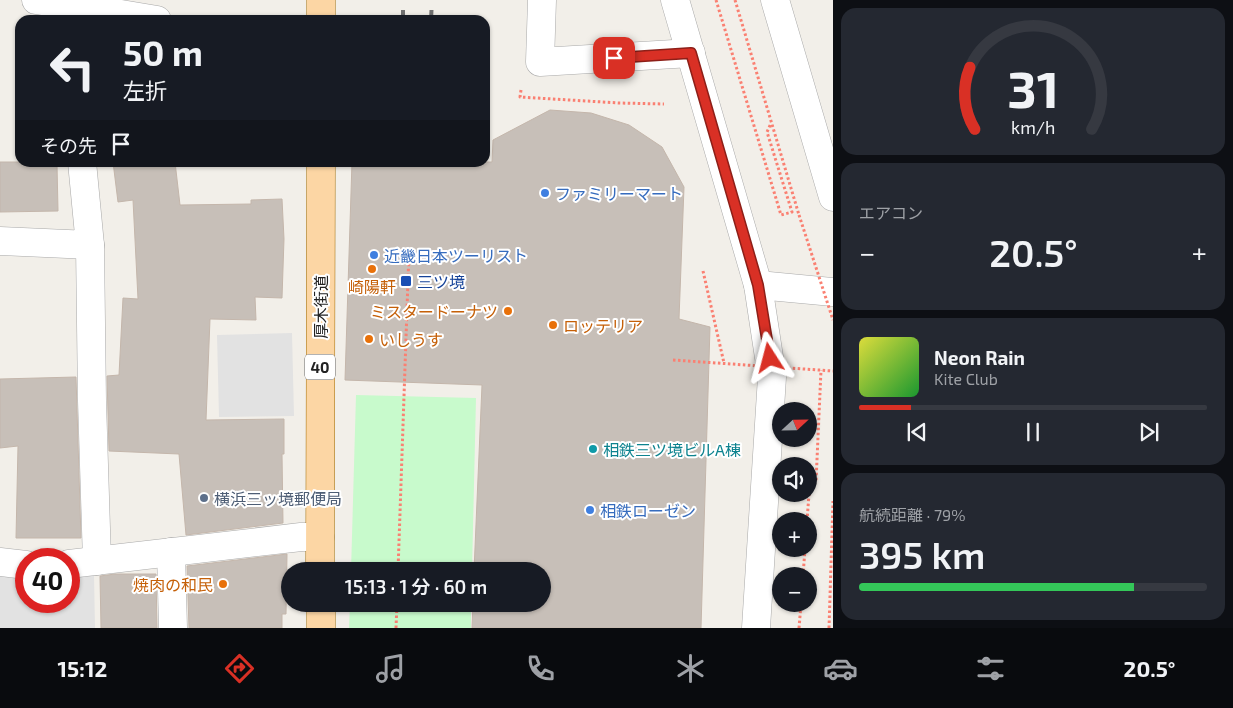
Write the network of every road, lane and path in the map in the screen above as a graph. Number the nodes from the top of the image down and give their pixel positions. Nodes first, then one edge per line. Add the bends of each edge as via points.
1 (36, 0) edge
2 (321, 0) edge
3 (542, 0) edge
4 (675, 0) edge
5 (716, 0) edge
6 (735, 0) edge
7 (775, 0) edge
8 (68, 12) edge
9 (101, 15) edge
10 (321, 15) edge
11 (691, 53) junction
12 (585, 101) dead end
13 (619, 103) dead end
14 (664, 104) dead end
15 (585, 106) dead end
16 (771, 124) junction
17 (82, 167) edge
18 (321, 167) edge
19 (833, 197) edge
20 (0, 241) edge
21 (90, 245) junction
22 (409, 251) dead end
23 (703, 271) dead end
24 (758, 285) junction
25 (833, 292) edge
26 (833, 320) edge
27 (673, 360) dead end
28 (724, 363) junction
29 (821, 370) junction
30 (833, 371) edge
31 (817, 460) edge
32 (833, 502) edge
33 (320, 537) junction
34 (171, 552) junction
35 (97, 560) junction
36 (0, 562) edge
37 (80, 562) edge
38 (320, 562) edge
39 (398, 562) edge
40 (15, 564) edge
41 (321, 612) edge
42 (397, 612) edge
43 (800, 612) edge
44 (173, 628) edge
45 (321, 628) edge
46 (396, 628) edge
47 (756, 628) edge
48 (799, 628) edge
49 (829, 628) edge

1 - 8 street
2 - 10 main road
3 - 11 street via 540,62
4 - 11 street
5 - 16 path via 781,215 792,212 767,132
6 - 16 path
7 - 19 street
8 - 9 street
11 - 24 street
12 - 15 path
13 - 14 path
16 - 26 path, bridge
17 - 21 street
18 - 33 main road, 厚木街道 / 40
20 - 21 street
21 - 35 street
22 - 39 path
23 - 28 path
24 - 25 street
24 - 47 street via 772,377
27 - 28 path, bridge
28 - 29 path, bridge
29 - 30 path, bridge
29 - 31 path
32 - 49 path
33 - 34 street
33 - 38 main road, 厚木街道 / 40
34 - 35 street
34 - 44 street
35 - 37 street
36 - 40 street
41 - 45 main road
42 - 46 path
43 - 48 path

